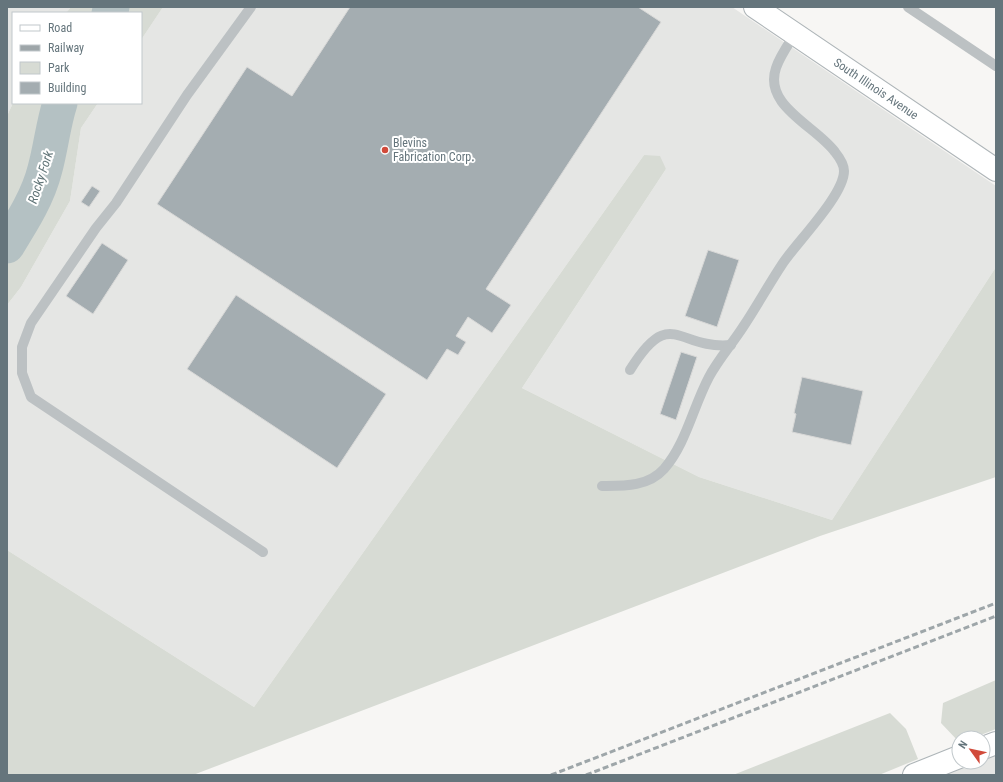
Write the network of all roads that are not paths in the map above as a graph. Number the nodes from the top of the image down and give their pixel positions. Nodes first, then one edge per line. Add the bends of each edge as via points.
1 (251, 7) edge
2 (755, 7) edge
3 (908, 7) edge
4 (795, 34) junction
5 (996, 66) edge
6 (996, 170) edge
7 (731, 345) junction
8 (630, 370) dead end
9 (602, 486) dead end
10 (263, 552) dead end
11 (951, 760) edge
12 (914, 775) edge

1 - 10 lane via 187,95 116,203 31,322 22,347 22,373 31,397
2 - 4 main road, South Illinois Avenue
3 - 5 lane
4 - 6 main road, South Illinois Avenue
4 - 7 lane via 775,70 775,90 787,109 828,142 844,169 843,179 832,199 784,262
7 - 8 lane via 710,345 678,334 661,335 650,341
7 - 9 lane via 710,375 685,432 664,469 644,483
11 - 12 main road

